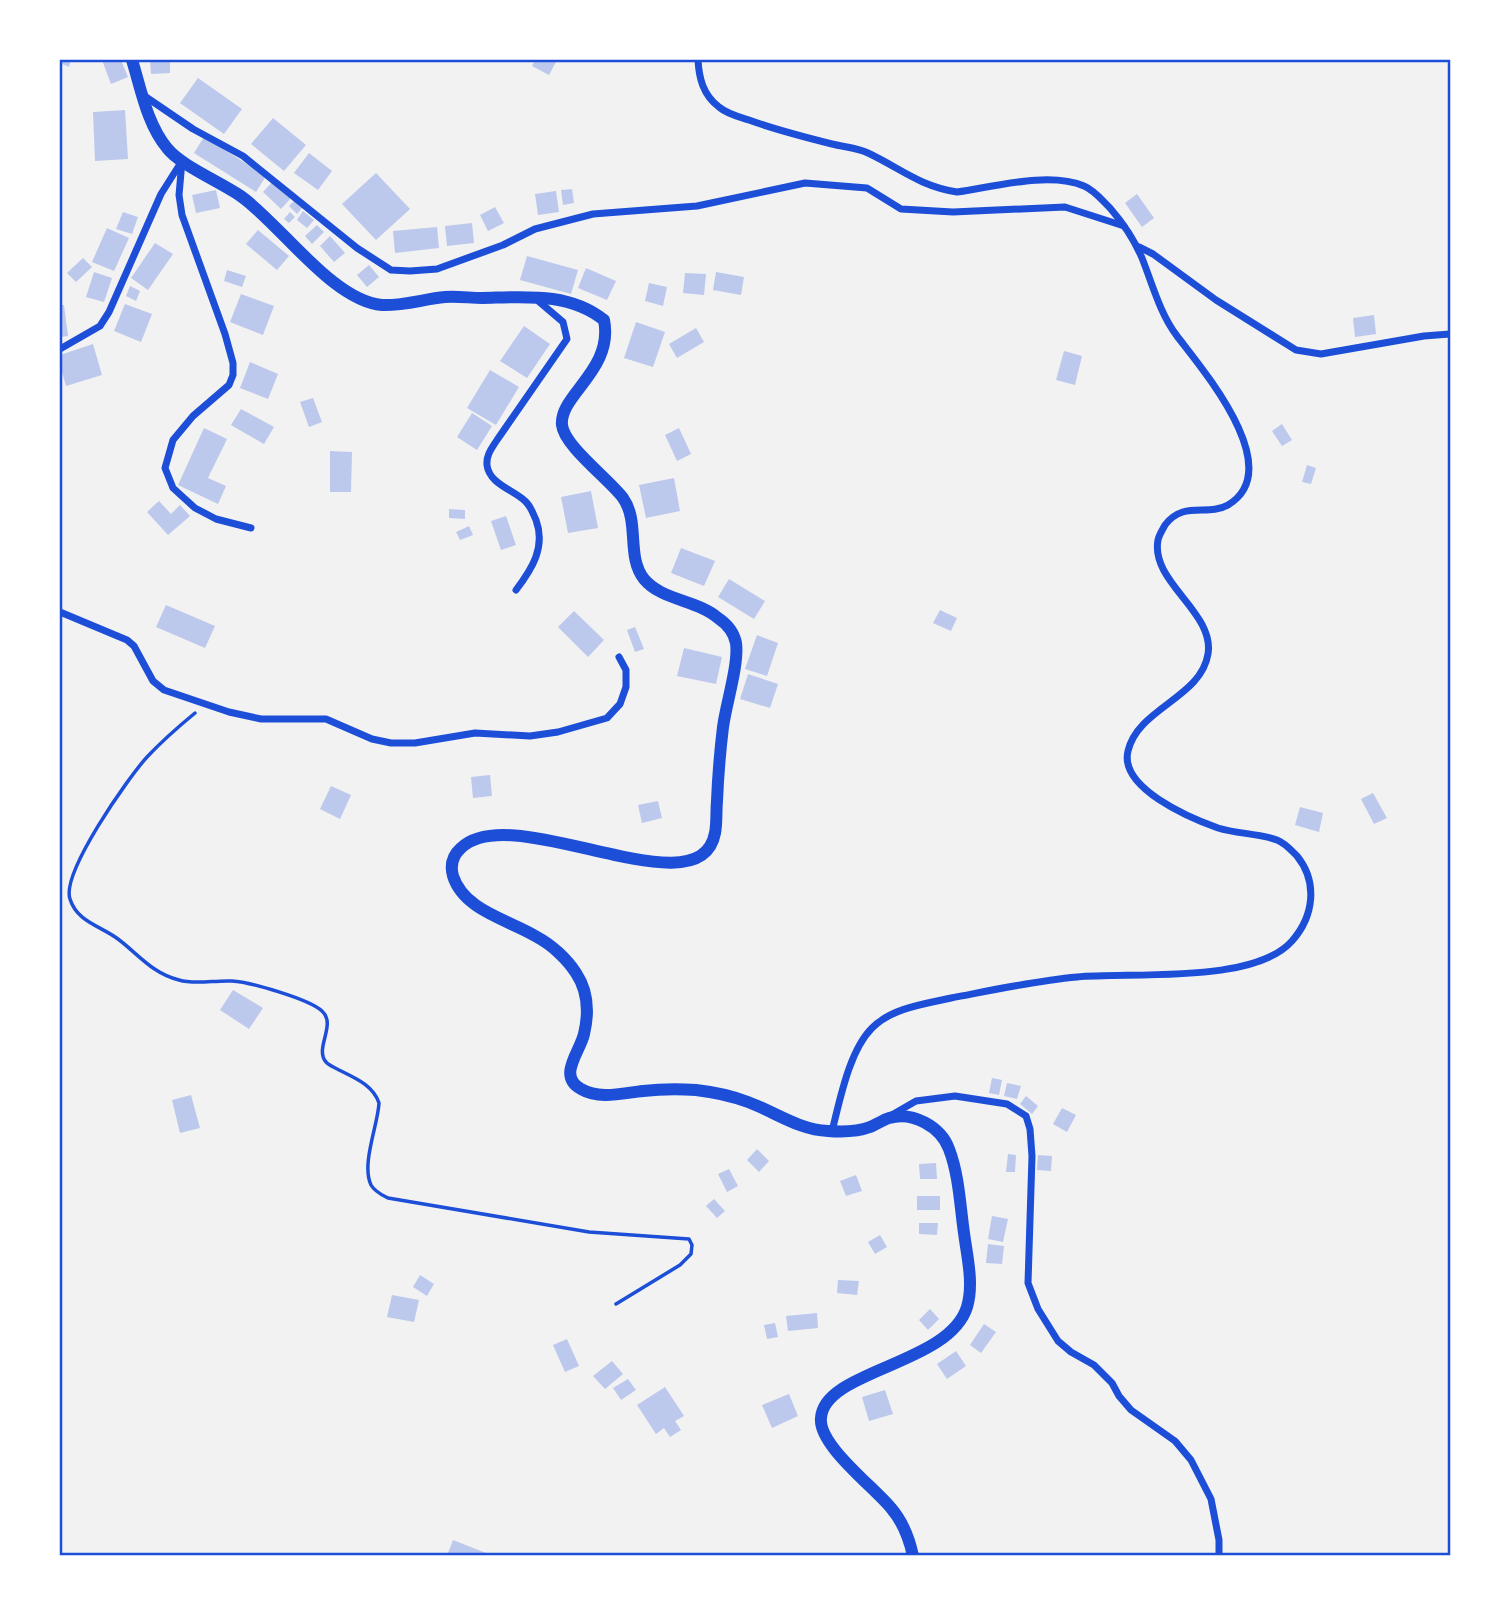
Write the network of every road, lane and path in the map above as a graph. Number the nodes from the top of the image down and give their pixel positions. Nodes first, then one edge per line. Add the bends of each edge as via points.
1 (132, 60) edge
2 (698, 60) edge
3 (143, 94) junction
4 (182, 160) junction
5 (1125, 227) junction
6 (533, 296) junction
7 (1451, 334) edge
8 (60, 349) edge
9 (251, 528) dead end
10 (516, 590) dead end
11 (60, 612) edge
12 (619, 657) dead end
13 (207, 703) junction
14 (886, 1118) junction
15 (832, 1131) junction
16 (616, 1304) dead end
17 (912, 1556) edge
18 (1219, 1556) edge

1 - 3 street
2 - 5 street via 705,91 729,113 867,152 894,169 946,190 1042,180 1081,184 1098,195
3 - 4 street via 149,117 167,149
3 - 5 street via 243,156 391,270 437,269 535,229 593,215 697,206 805,183 867,188 901,209 953,212 1065,207
4 - 6 street via 260,210 294,247 362,301 382,305 447,297
4 - 8 street via 161,194 100,326
4 - 9 street via 181,215 225,334 233,375 229,385 173,440 164,468 173,488 195,508
5 - 7 street via 1140,248 1296,350 1321,354
5 - 15 street via 1172,329 1234,414 1245,443 1247,478 1242,492 1228,505 1182,511 1162,529 1158,555 1204,628 1209,650 1192,683 1132,738 1127,765 1142,788 1188,815 1219,828 1278,840 1288,847 1308,873 1310,911 1292,942 1276,955 1240,967 1028,982 895,1013 869,1031 859,1046
6 - 10 street via 563,322 567,339 497,440 487,463 494,478 532,510 540,537 539,551
6 - 15 street via 592,310 604,320 603,352 566,409 562,425 583,456 622,495 631,513 642,577 713,613 735,637 715,831 703,857 674,863 492,834 467,842 455,852 452,873 467,897 482,909 541,939 575,970 588,1008 580,1048 571,1064 569,1077 574,1086 604,1095 672,1090 722,1094 796,1124
11 - 13 street via 127,640 164,690
12 - 13 street via 626,670 626,687 620,704 607,718 530,736 475,733 391,743 326,719 261,719
13 - 16 path via 147,757 108,810 73,874 68,894 71,902 84,919 162,974 189,983 256,985 323,1012 327,1019 326,1062 368,1086 379,1103 369,1168 372,1186 388,1199 551,1227 689,1239 691,1254 680,1265
14 - 15 street via 872,1127
14 - 17 street via 904,1116 925,1122 941,1133 948,1147 969,1264 967,1310 938,1344 858,1380 832,1397 819,1424 850,1466 891,1507 909,1537
14 - 18 street via 916,1101 955,1097 1007,1104 1026,1116 1032,1156 1028,1275 1038,1309 1058,1341 1094,1365 1131,1410 1175,1441 1191,1460 1212,1499

